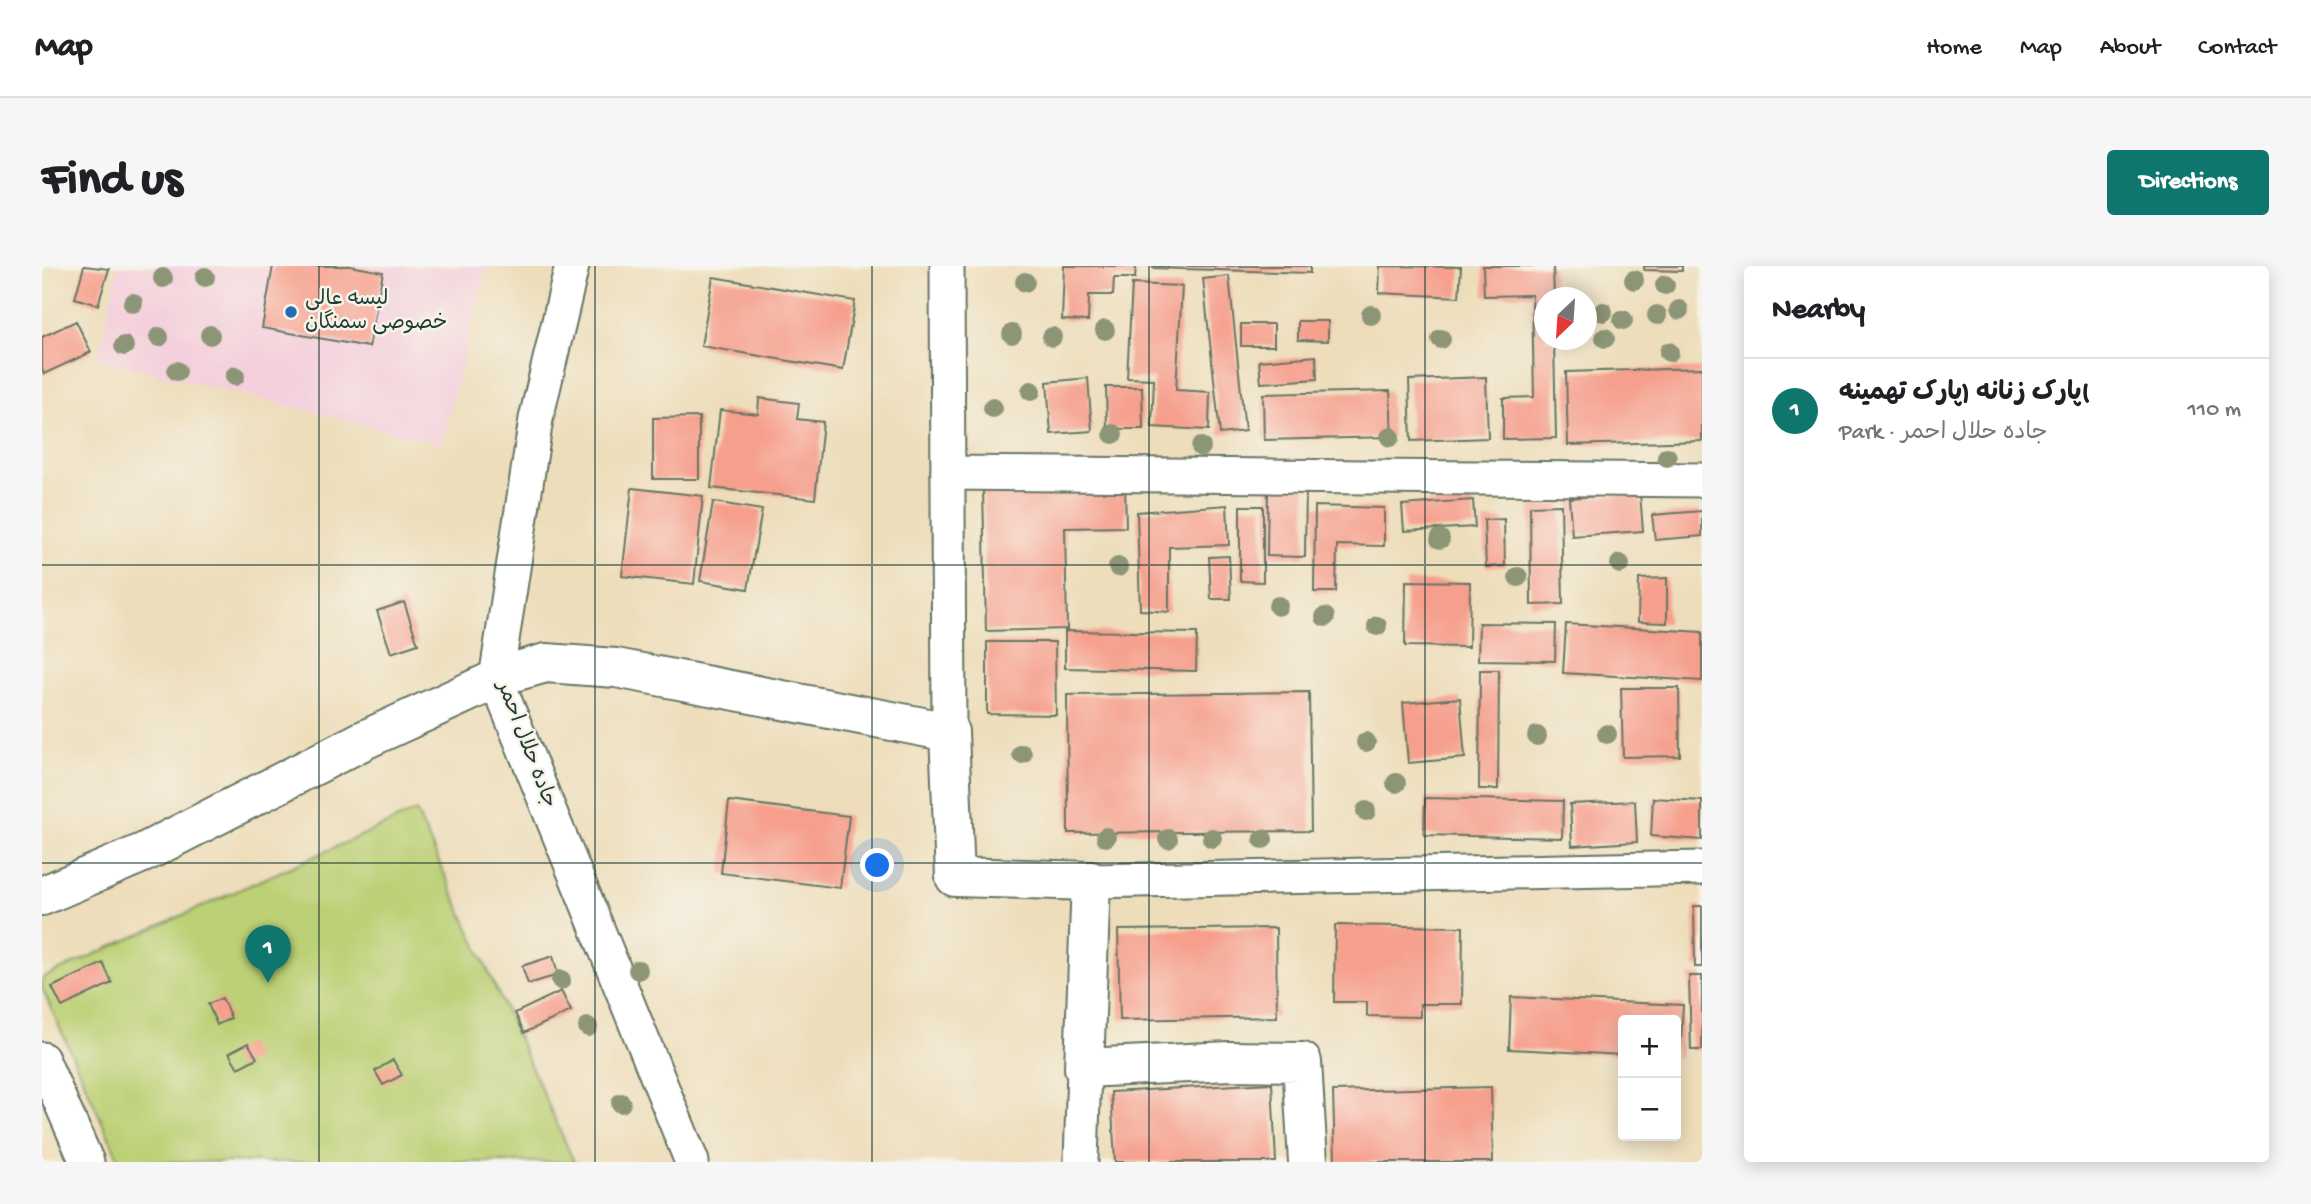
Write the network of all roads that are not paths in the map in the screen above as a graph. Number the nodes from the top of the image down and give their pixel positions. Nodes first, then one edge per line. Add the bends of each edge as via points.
1 (572, 266) edge
2 (947, 266) edge
3 (948, 473) junction
4 (1702, 481) edge
5 (496, 679) junction
6 (949, 732) junction
7 (1702, 868) edge
8 (1091, 881) junction
9 (42, 896) edge
10 (42, 1059) edge
11 (1084, 1068) junction
12 (87, 1162) edge
13 (692, 1162) edge
14 (1081, 1162) edge
15 (1308, 1162) edge

1 - 5 street, جاده حلال احمر via 536,419
2 - 3 street
3 - 4 street
3 - 6 street
5 - 6 street via 546,663 616,668
5 - 9 street via 364,740 145,852
5 - 13 street, جاده حلال احمر
6 - 8 street via 955,877
7 - 8 street
8 - 11 street
10 - 12 street
11 - 14 street
11 - 15 street via 1302,1062

